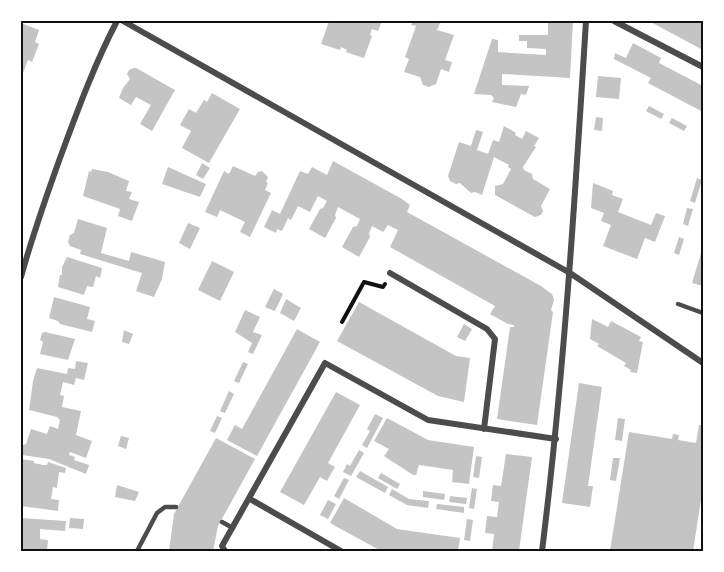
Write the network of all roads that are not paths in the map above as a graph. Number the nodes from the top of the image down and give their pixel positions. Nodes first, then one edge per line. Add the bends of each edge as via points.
1 (117, 21) edge
2 (123, 21) edge
3 (586, 21) edge
4 (614, 21) edge
5 (703, 67) edge
6 (390, 273) road end
7 (570, 273) junction
8 (21, 277) edge
9 (678, 304) dead end
10 (703, 313) edge
11 (703, 363) edge
12 (484, 429) junction
13 (556, 439) junction
14 (250, 499) junction
15 (176, 507) dead end
16 (222, 522) dead end
17 (233, 528) junction
18 (137, 551) edge
19 (225, 551) edge
20 (341, 551) edge
21 (542, 551) edge

1 - 8 street via 99,55
2 - 7 street
3 - 7 street
4 - 5 street
6 - 12 street via 488,328 495,339
7 - 11 street
7 - 13 street
9 - 10 lane
12 - 13 street
12 - 14 street via 428,420 325,363
13 - 21 street
14 - 17 street
14 - 20 street
15 - 18 lane via 165,507 157,513
16 - 17 lane
17 - 19 street via 222,546

